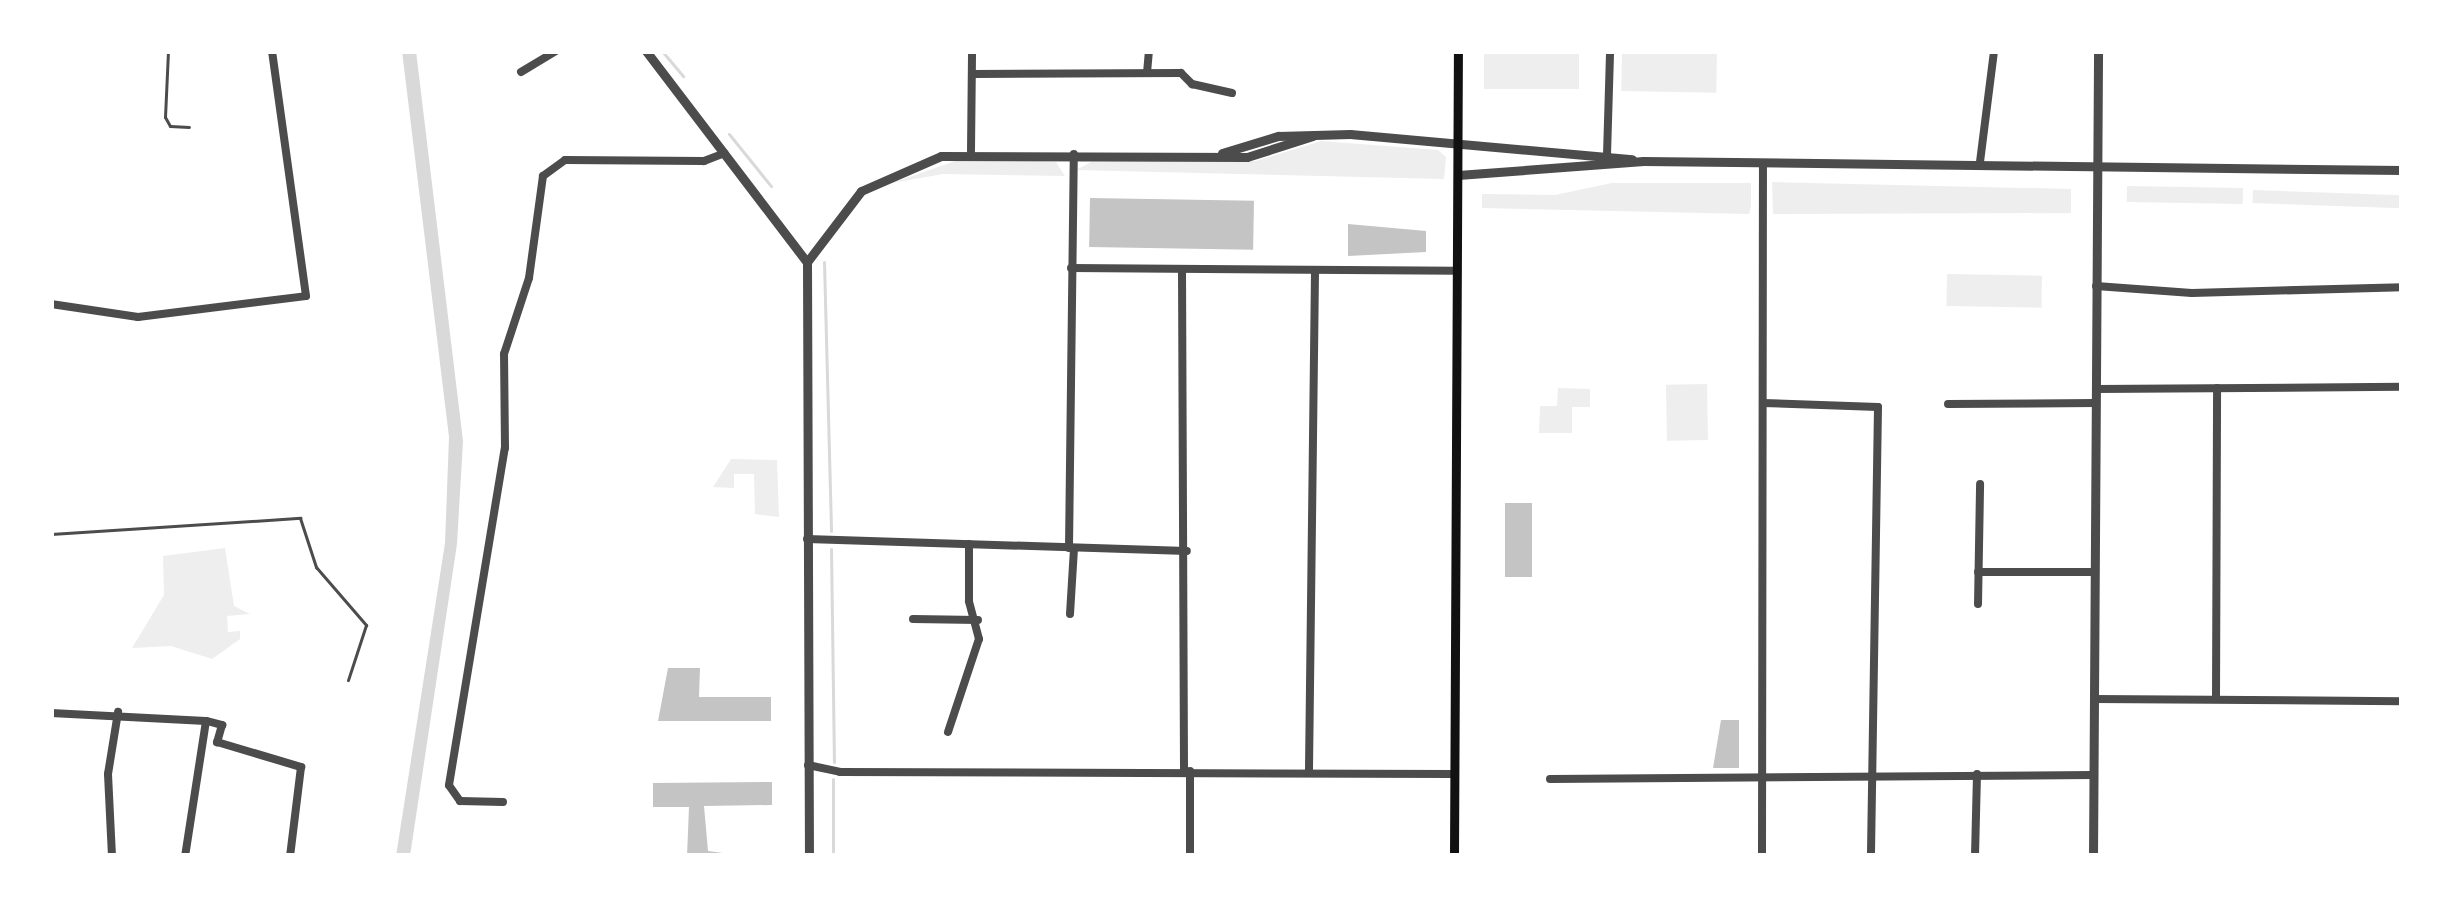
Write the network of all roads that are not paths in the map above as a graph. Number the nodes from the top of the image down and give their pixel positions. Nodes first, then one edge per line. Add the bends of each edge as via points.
1 (168, 51) edge
2 (272, 51) edge
3 (556, 51) edge
4 (646, 51) edge
5 (972, 51) edge
6 (1150, 51) edge
7 (1459, 51) edge
8 (1610, 51) edge
9 (1994, 51) edge
10 (2098, 51) edge
11 (521, 72) dead end
12 (972, 74) junction
13 (1147, 74) junction
14 (1232, 93) dead end
15 (189, 127) dead end
16 (1458, 143) junction
17 (971, 151) junction
18 (727, 153) junction
19 (1074, 153) junction
20 (1607, 155) junction
21 (1643, 161) junction
22 (1980, 162) junction
23 (2097, 162) junction
24 (1763, 163) junction
25 (2402, 170) edge
26 (1457, 175) junction
27 (807, 262) junction
28 (1071, 268) junction
29 (1182, 269) junction
30 (1315, 270) junction
31 (1457, 271) junction
32 (2096, 286) junction
33 (2402, 286) edge
34 (51, 304) edge
35 (2402, 387) edge
36 (2218, 388) junction
37 (2096, 389) junction
38 (1763, 403) junction
39 (2096, 403) junction
40 (1948, 404) dead end
41 (1980, 484) dead end
42 (51, 534) edge
43 (807, 539) junction
44 (969, 544) junction
45 (1072, 548) junction
46 (1187, 551) junction
47 (1978, 572) junction
48 (2094, 572) junction
49 (1978, 604) dead end
50 (1070, 614) dead end
51 (914, 619) dead end
52 (978, 620) junction
53 (349, 680) dead end
54 (2094, 699) junction
55 (2216, 699) junction
56 (2402, 701) edge
57 (118, 712) junction
58 (51, 713) edge
59 (206, 721) junction
60 (948, 731) dead end
61 (808, 765) junction
62 (1309, 770) junction
63 (1187, 771) junction
64 (1454, 774) junction
65 (1872, 774) junction
66 (1977, 774) junction
67 (2093, 775) junction
68 (1765, 777) junction
69 (1550, 779) dead end
70 (503, 802) dead end
71 (112, 856) edge
72 (185, 856) edge
73 (290, 856) edge
74 (808, 856) edge
75 (1190, 856) edge
76 (1454, 856) edge
77 (1762, 856) edge
78 (1871, 856) edge
79 (1976, 856) edge
80 (2093, 856) edge

1 - 15 lane via 165,117 170,126
2 - 34 street via 306,296 138,317
3 - 11 street
4 - 18 street
5 - 12 street
6 - 13 street
7 - 16 main road
8 - 20 street
9 - 22 street
10 - 23 street
12 - 13 street
12 - 17 street
13 - 14 street via 1181,73 1192,84
16 - 19 street via 1312,136 1266,138 1211,155
16 - 20 street
16 - 26 main road
17 - 19 street
17 - 27 street via 912,165 861,191
18 - 27 street
18 - 70 street via 704,161 566,160 542,176 529,278 504,354 505,448 449,785 460,801
19 - 28 street
20 - 21 street
21 - 24 street
21 - 26 street
22 - 23 street
22 - 24 street
23 - 25 street
23 - 32 street
24 - 38 street
26 - 31 main road
27 - 43 street
28 - 29 street
28 - 45 street
29 - 30 street
29 - 46 street
30 - 31 street
30 - 62 street
31 - 64 main road
32 - 33 street via 2192,293
32 - 37 street
35 - 36 street
36 - 37 street
36 - 55 street
37 - 39 street
38 - 65 street via 1878,407
38 - 68 street
39 - 40 street
39 - 48 street
41 - 47 street
42 - 53 lane via 300,518 316,567 368,630
43 - 44 street
43 - 61 street
44 - 45 street
44 - 52 street via 969,602
45 - 46 street
45 - 50 street
46 - 63 street
47 - 48 street
47 - 49 street
48 - 54 street
51 - 52 street
52 - 60 street via 974,672 960,687
54 - 55 street
54 - 67 street
55 - 56 street
57 - 58 street
57 - 59 street
57 - 71 street via 108,774
59 - 72 street
59 - 73 street via 222,725 217,742 301,767
61 - 63 street via 840,772
61 - 74 street
62 - 63 street
62 - 64 street
63 - 75 street
64 - 76 main road
65 - 66 street
65 - 68 street
65 - 78 street
66 - 67 street
66 - 79 street
67 - 80 street
68 - 69 street
68 - 77 street

